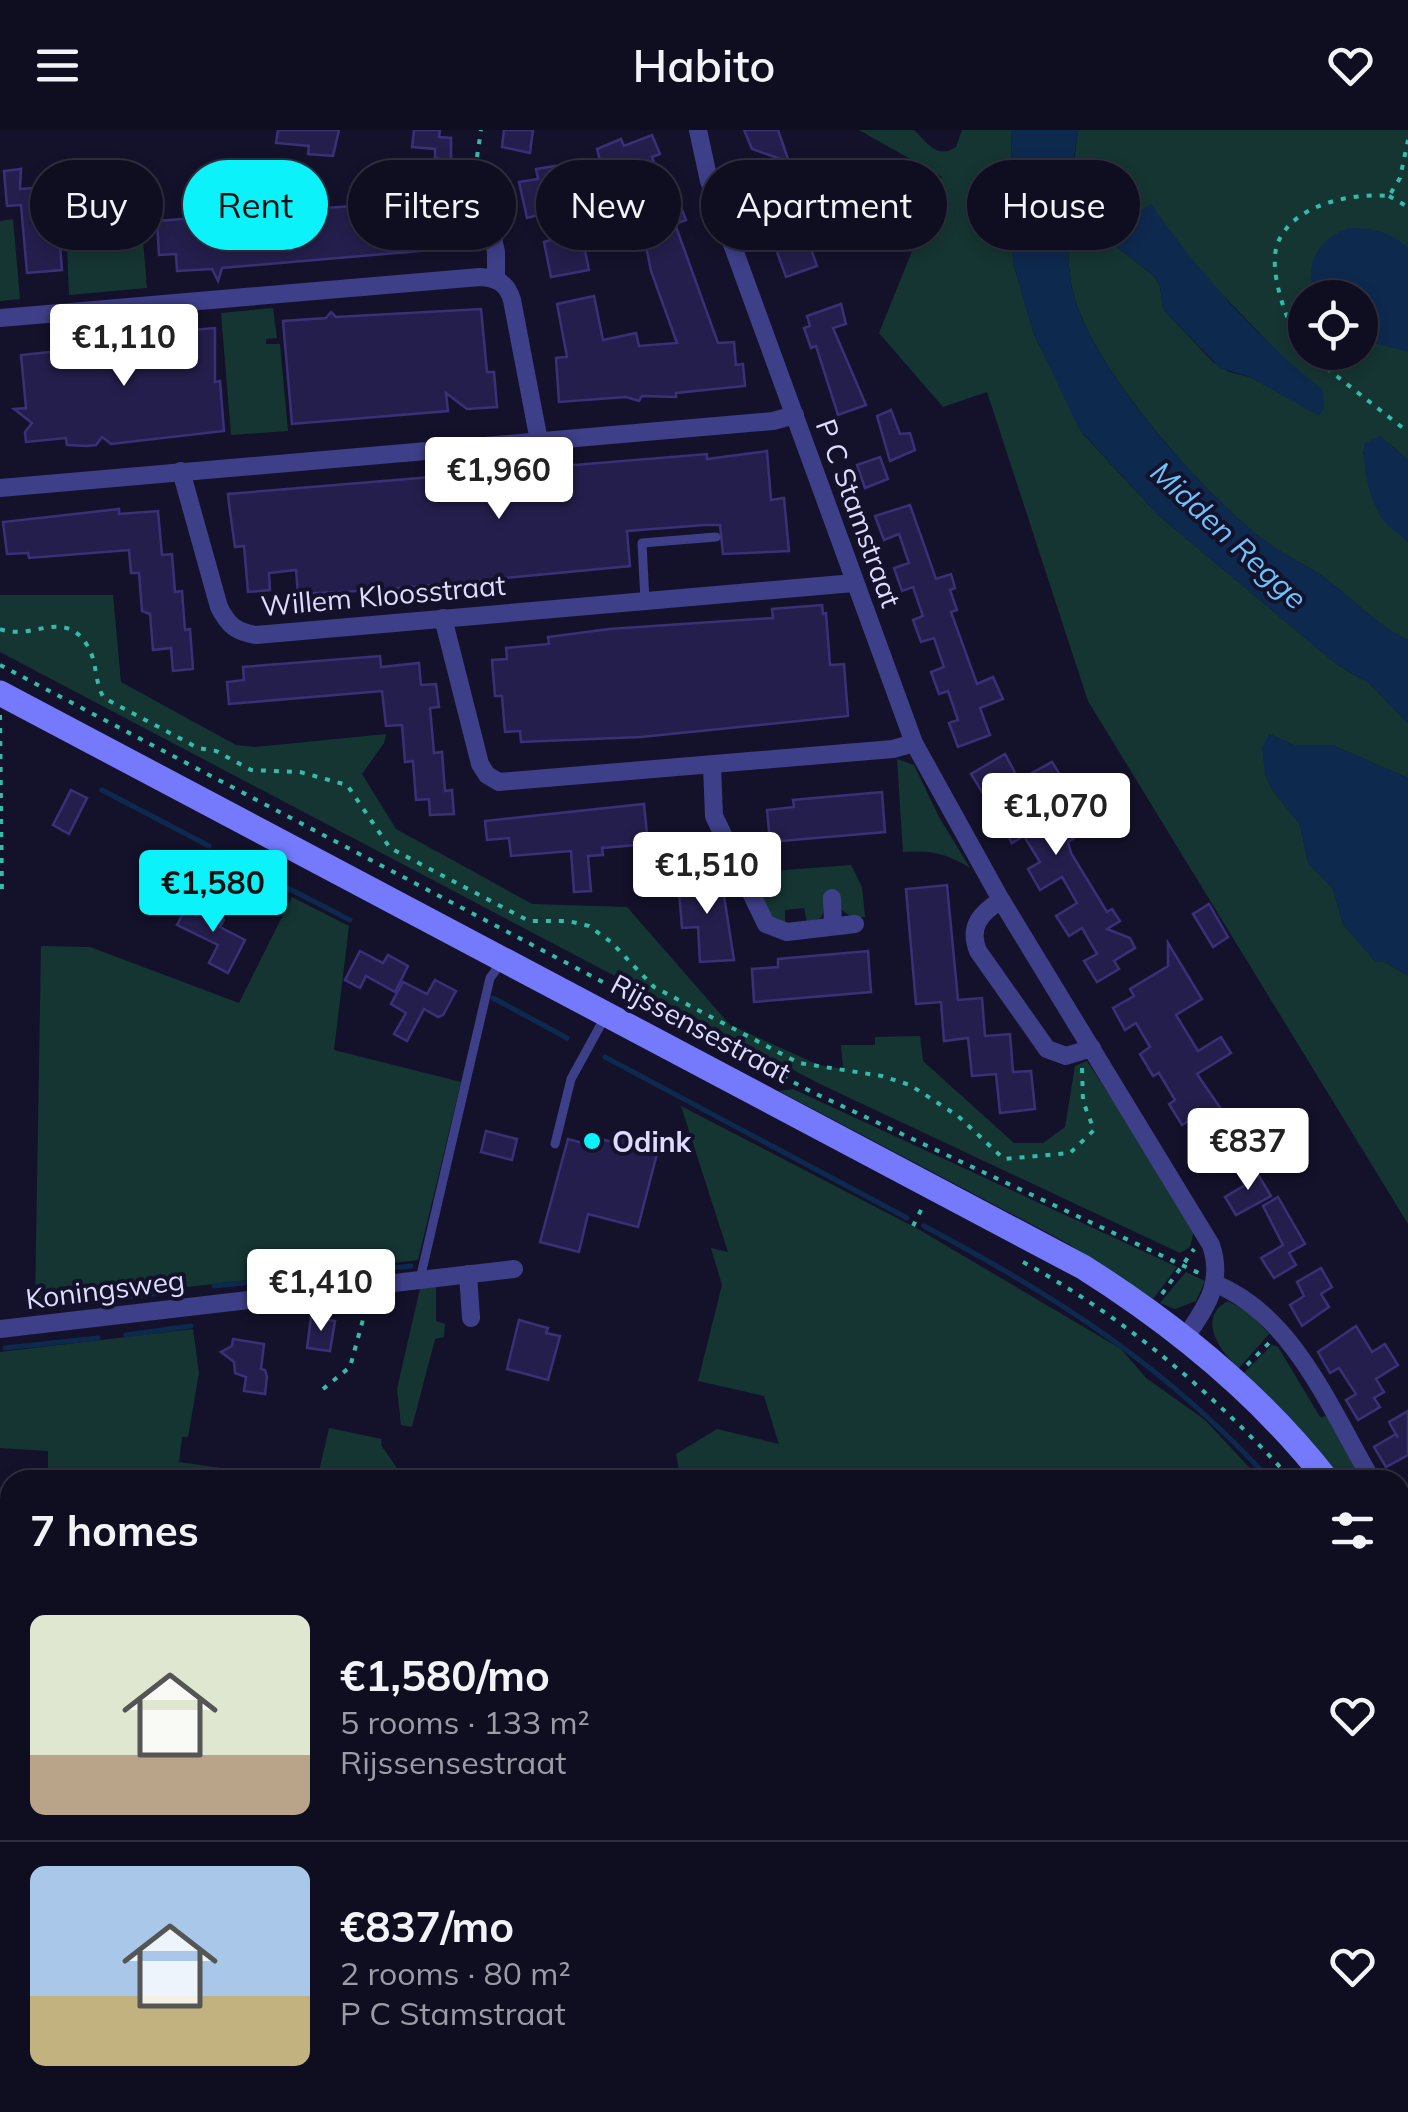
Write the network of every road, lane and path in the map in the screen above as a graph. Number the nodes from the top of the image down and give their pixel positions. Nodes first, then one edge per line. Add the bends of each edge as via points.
1 (481, 130) edge
2 (698, 130) edge
3 (1408, 140) edge
4 (480, 160) edge
5 (1389, 196) junction
6 (1408, 207) edge
7 (496, 250) edge
8 (496, 280) junction
9 (0, 318) edge
10 (1288, 323) edge
11 (1329, 370) edge
12 (795, 415) junction
13 (1408, 432) edge
14 (539, 441) junction
15 (181, 471) junction
16 (0, 488) edge
17 (716, 537) dead end
18 (854, 583) junction
19 (645, 601) junction
20 (443, 618) junction
21 (0, 629) edge
22 (0, 665) edge
23 (0, 693) edge
24 (0, 715) edge
25 (16, 724) dead end
26 (914, 743) junction
27 (712, 766) junction
28 (2, 895) edge
29 (832, 898) dead end
30 (1001, 900) junction
31 (856, 924) dead end
32 (832, 926) junction
33 (504, 958) junction
34 (614, 1002) junction
35 (1086, 1051) junction
36 (556, 1144) dead end
37 (908, 1199) dead end
38 (923, 1207) dead end
39 (1200, 1226) junction
40 (1014, 1257) dead end
41 (1183, 1266) junction
42 (514, 1269) dead end
43 (468, 1274) junction
44 (420, 1279) junction
45 (1216, 1284) junction
46 (368, 1286) junction
47 (1150, 1310) junction
48 (471, 1318) dead end
49 (0, 1329) edge
50 (1139, 1336) junction
51 (1186, 1338) junction
52 (323, 1389) dead end
53 (1283, 1470) edge
54 (1318, 1470) edge
55 (1366, 1470) edge

1 - 4 path
2 - 12 street, P C Stamstraat via 709,180
3 - 5 path
5 - 6 path
5 - 10 path via 1342,196 1279,238 1275,257
7 - 8 street
8 - 9 street
8 - 14 street via 512,300
11 - 13 path
12 - 14 street
12 - 18 street, P C Stamstraat
14 - 15 street
15 - 16 street
15 - 20 street, Willem Kloosstraat via 219,606 239,632
17 - 19 lane via 642,543
18 - 19 street, Willem Kloosstraat
18 - 26 street, P C Stamstraat
19 - 20 street, Willem Kloosstraat
20 - 27 street via 480,764 492,778
21 - 35 path via 70,628 94,656 104,698 251,770 305,773 346,785 390,848 529,921 590,926 654,987 799,1063 904,1082 958,1116 1004,1159 1070,1153 1094,1130 1083,1101
22 - 34 path
23 - 33 main road, Rijssensestraat
24 - 25 path
24 - 28 path
26 - 27 street
26 - 30 street, P C Stamstraat
27 - 32 street via 714,816 762,919 782,931
29 - 32 street
30 - 35 street, P C Stamstraat
30 - 35 street via 976,922 976,946 1047,1049 1060,1056
31 - 32 street
33 - 34 main road, Rijssensestraat
33 - 44 lane via 490,978
34 - 36 lane via 571,1079
34 - 41 path, Rijssensestraat
34 - 47 main road, Rijssensestraat
35 - 39 street, P C Stamstraat
37 - 38 path
39 - 41 path
39 - 45 street, P C Stamstraat via 1214,1253
40 - 50 path
41 - 45 path, Rijssensestraat
41 - 47 path
42 - 43 street, Koningsweg
43 - 44 street, Koningsweg
43 - 48 street
44 - 46 street, Koningsweg
45 - 51 street
45 - 55 street via 1250,1300 1289,1342
46 - 49 street, Koningsweg
46 - 52 path via 350,1368
47 - 50 path
47 - 51 main road, Rijssensestraat
50 - 53 path via 1223,1406
51 - 54 main road, Rijssensestraat

